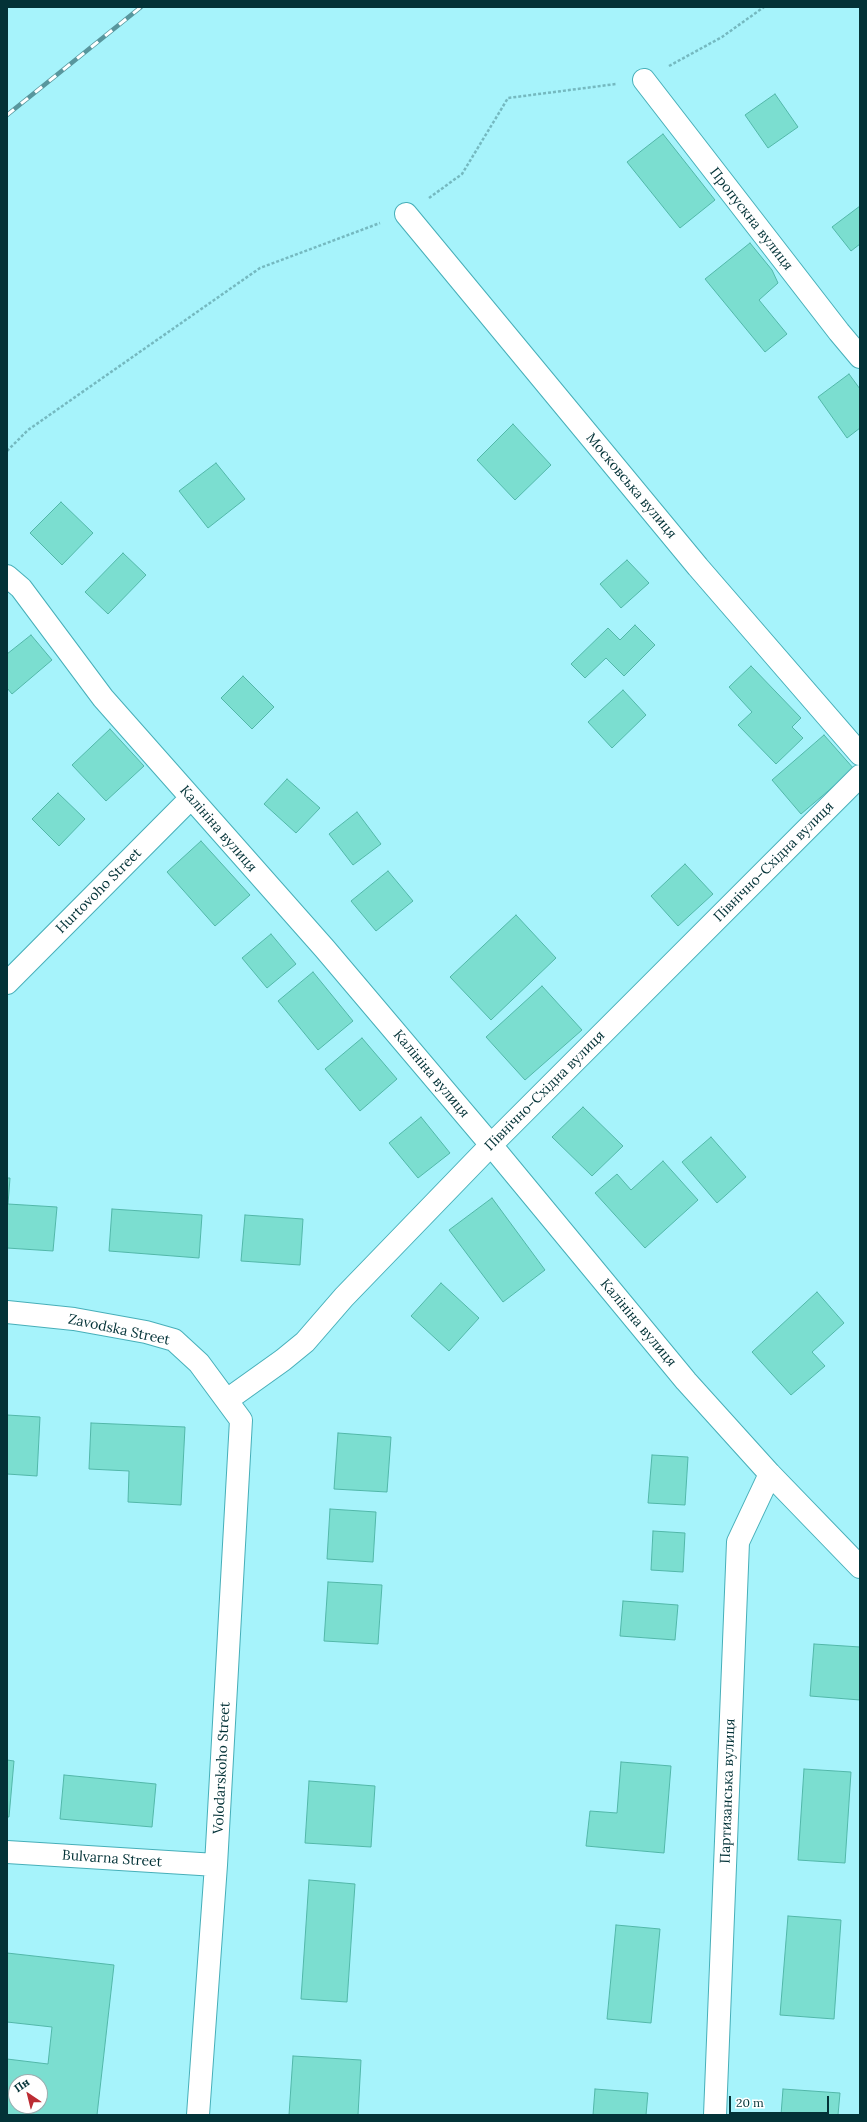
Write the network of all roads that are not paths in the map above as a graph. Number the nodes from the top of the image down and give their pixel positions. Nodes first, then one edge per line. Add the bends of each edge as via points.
1 (644, 80) dead end
2 (406, 214) dead end
3 (860, 357) edge
4 (7, 576) edge
5 (860, 754) edge
6 (860, 776) edge
7 (191, 798) junction
8 (7, 983) edge
9 (491, 1145) junction
10 (7, 1312) edge
11 (227, 1400) junction
12 (241, 1420) joint
13 (770, 1474) junction
14 (860, 1567) edge
15 (7, 1852) edge
16 (216, 1865) junction
17 (198, 2115) edge
18 (715, 2115) edge

1 - 3 street, Пропускна вулиця
2 - 5 street, Московська вулиця via 698,567
4 - 7 street, Калініна вулиця via 21,588 103,698
6 - 9 street, Північно-Східна вулиця
7 - 8 street, Hurtovoho Street
7 - 9 street, Калініна вулиця via 325,949
9 - 11 street, Північно-Східна вулиця via 344,1297 305,1342
9 - 13 street, Калініна вулиця via 686,1381
10 - 11 street, Zavodska Street via 74,1319 146,1332 174,1340 199,1363
11 - 12 street, Zavodska Street
12 - 16 street, Volodarskoho Street
13 - 14 street, Калініна вулиця
13 - 18 street, Партизанська вулиця via 738,1542
15 - 16 street, Bulvarna Street
16 - 17 street, Volodarskoho Street

